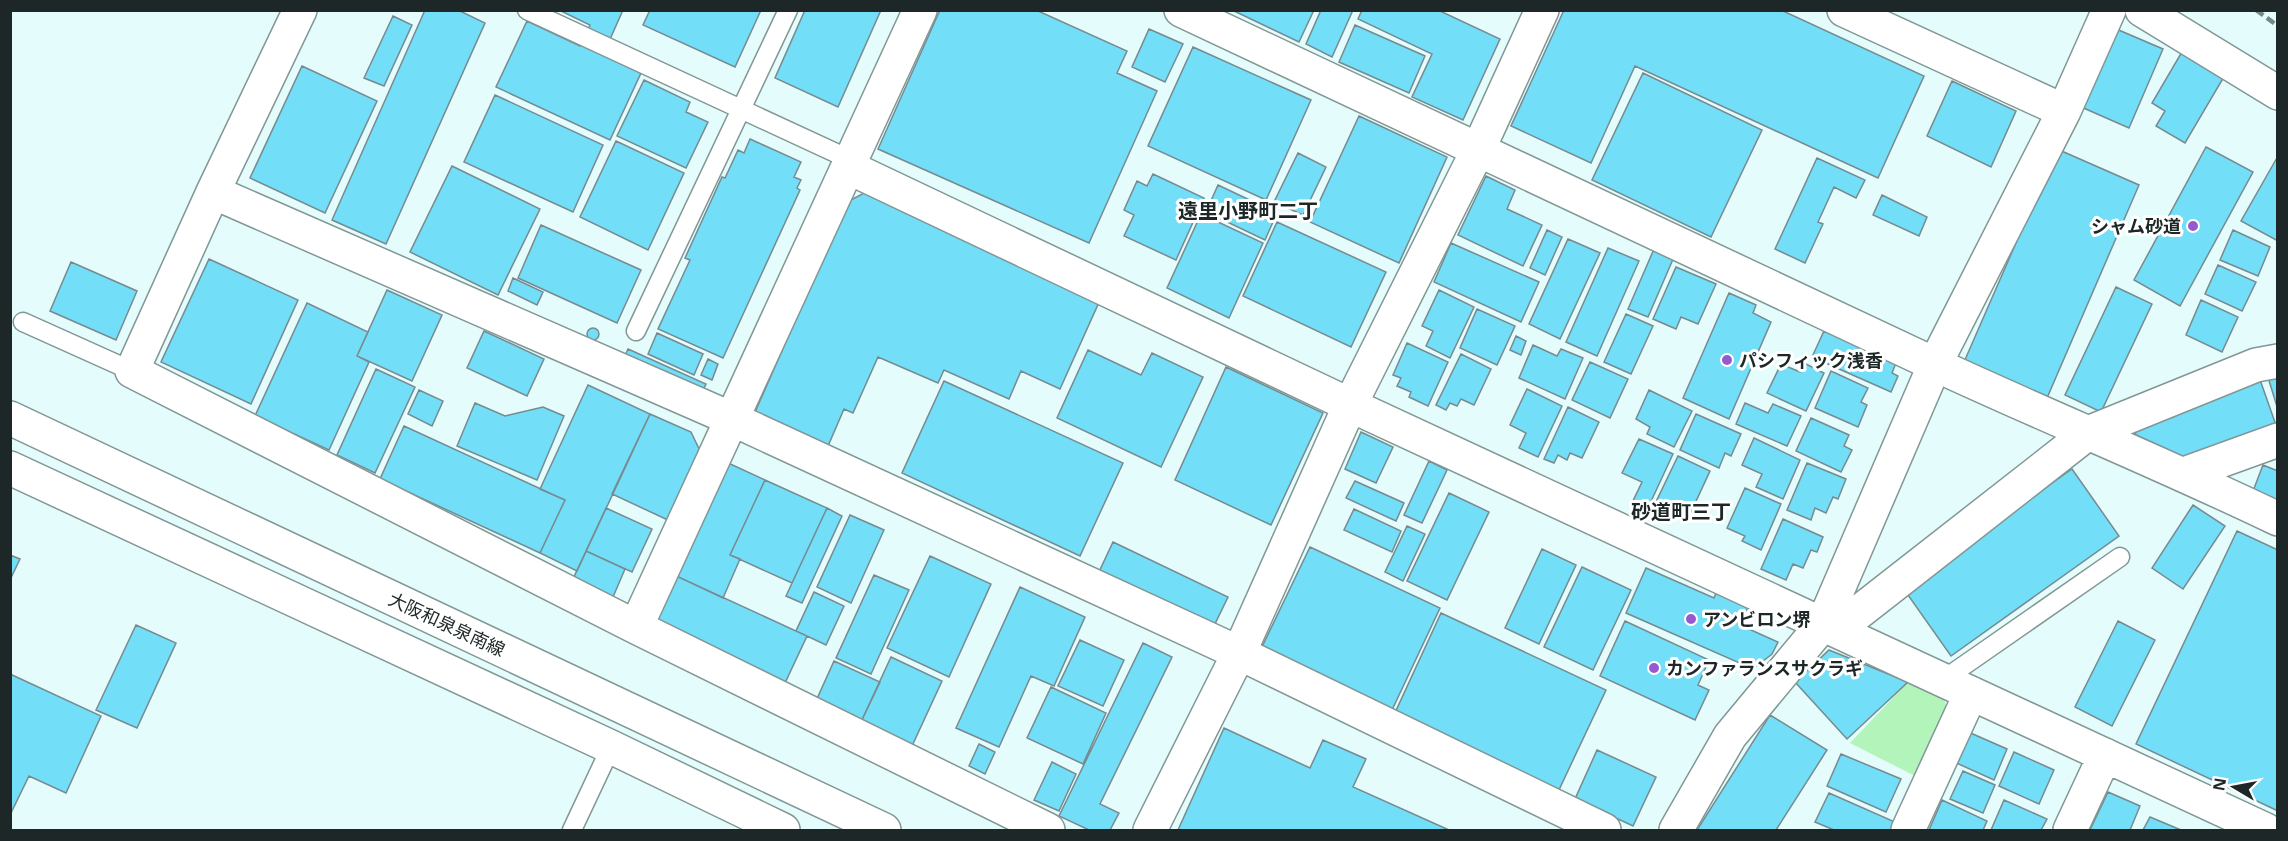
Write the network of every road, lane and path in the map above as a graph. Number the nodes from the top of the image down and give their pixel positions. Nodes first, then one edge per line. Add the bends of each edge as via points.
1 (300, 10) edge
2 (527, 10) edge
3 (788, 10) edge
4 (920, 10) edge
5 (1181, 10) edge
6 (1542, 10) edge
7 (1844, 10) edge
8 (2109, 10) edge
9 (2142, 10) edge
10 (2277, 93) edge
11 (741, 109) junction
12 (2064, 111) junction
13 (1479, 148) junction
14 (850, 163) junction
15 (213, 192) junction
16 (23, 322) dead end
17 (636, 331) dead end
18 (2277, 361) edge
19 (1935, 364) junction
20 (132, 371) junction
21 (1350, 405) junction
22 (10, 418) edge
23 (732, 419) junction
24 (2088, 434) junction
25 (2277, 440) edge
26 (10, 468) edge
27 (2184, 474) junction
28 (2277, 519) edge
29 (2120, 557) dead end
30 (1823, 624) junction
31 (636, 627) junction
32 (1239, 653) junction
33 (1957, 686) junction
34 (611, 747) junction
35 (2105, 755) junction
36 (2232, 823) edge
37 (572, 831) edge
38 (783, 831) edge
39 (884, 831) edge
40 (1048, 831) edge
41 (1150, 831) edge
42 (1604, 831) edge
43 (1676, 831) edge
44 (1908, 831) edge
45 (2070, 831) edge
46 (2266, 831) edge

1 - 15 street
2 - 11 lane
3 - 11 lane
4 - 14 street
5 - 13 street
6 - 13 street
7 - 12 street
8 - 12 street
9 - 10 street
11 - 14 lane
11 - 17 lane
12 - 19 street
13 - 19 street
13 - 21 street
14 - 21 street
14 - 23 street
15 - 20 street
15 - 23 street
16 - 20 lane
18 - 24 street via 2256,365
19 - 24 street
19 - 30 street
20 - 31 street
21 - 30 street
21 - 32 street
22 - 39 street, 大阪和泉泉南線
23 - 31 street
23 - 32 street
24 - 27 street
24 - 30 street via 1854,616
25 - 27 street
26 - 34 street
27 - 28 street
29 - 33 lane
30 - 33 street
30 - 43 street via 1730,736
31 - 40 street
32 - 41 street
32 - 42 street
33 - 35 street
33 - 44 street
34 - 37 lane
34 - 38 street
35 - 36 street
35 - 45 street
36 - 46 street

